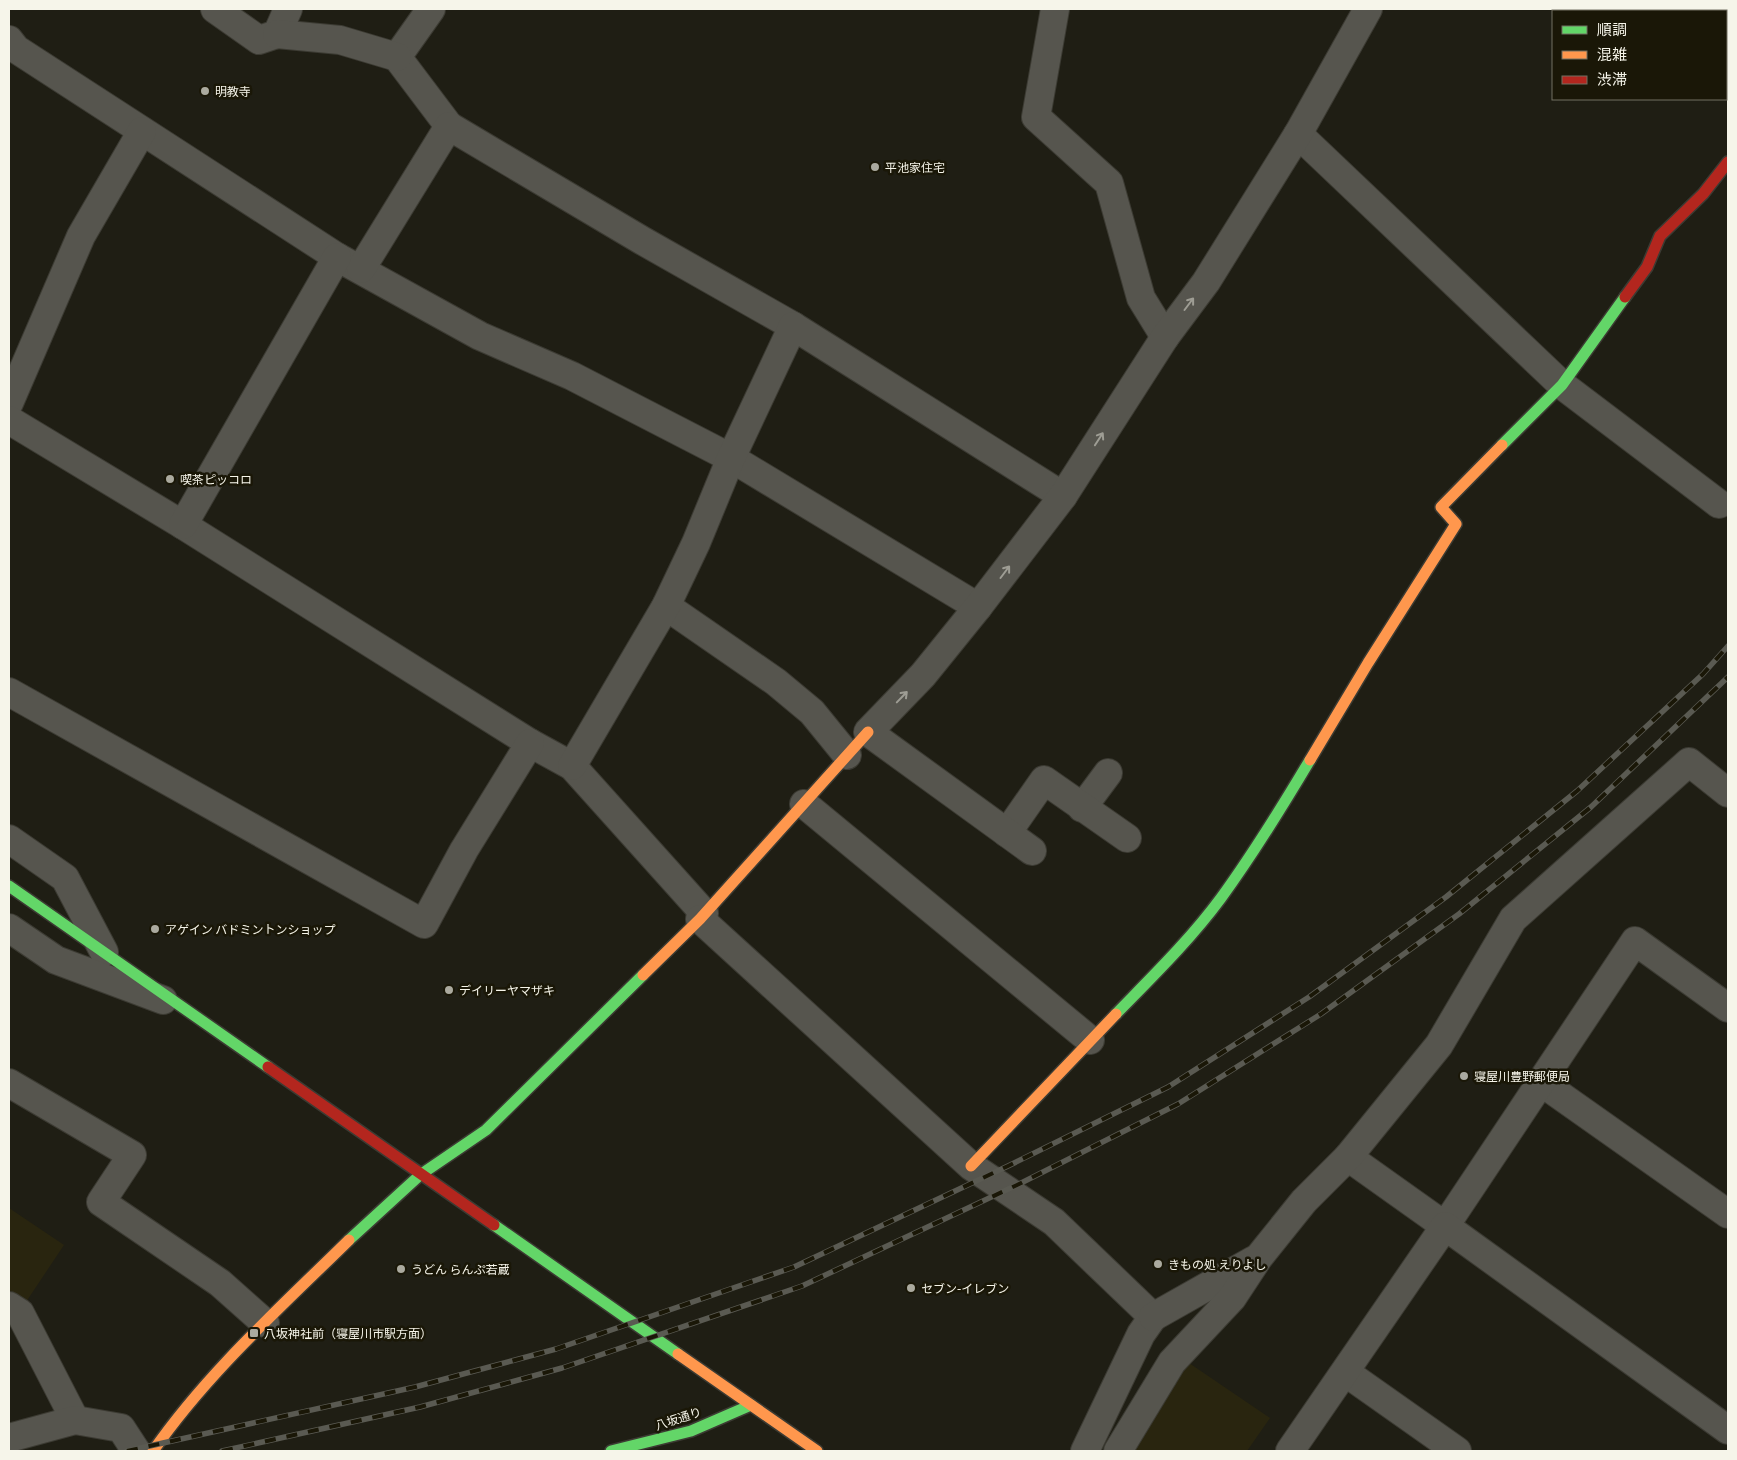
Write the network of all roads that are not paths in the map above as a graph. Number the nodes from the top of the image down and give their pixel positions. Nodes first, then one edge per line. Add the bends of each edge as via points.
1 (215, 9) edge
2 (288, 9) edge
3 (431, 9) edge
4 (1368, 9) edge
5 (1047, 13) edge
6 (277, 34) junction
7 (9, 40) edge
8 (397, 57) junction
9 (449, 126) junction
10 (142, 131) junction
11 (1298, 134) junction
12 (1728, 162) edge
13 (337, 257) junction
14 (361, 269) junction
15 (793, 326) junction
16 (1164, 337) junction
17 (1562, 385) junction
18 (12, 424) edge
19 (731, 458) junction
20 (1063, 496) junction
21 (1718, 504) dead end
22 (183, 525) junction
23 (666, 606) junction
24 (978, 607) junction
25 (9, 692) edge
26 (868, 732) junction
27 (530, 743) junction
28 (847, 755) junction
29 (572, 766) junction
30 (1108, 773) dead end
31 (1728, 792) edge
32 (804, 804) junction
33 (1082, 808) junction
34 (1007, 833) junction
35 (1127, 838) dead end
36 (9, 839) edge
37 (1032, 851) dead end
38 (9, 886) edge
39 (702, 916) junction
40 (9, 928) edge
41 (104, 952) junction
42 (179, 1005) junction
43 (1728, 1008) edge
44 (1090, 1040) junction
45 (1541, 1082) junction
46 (9, 1083) edge
47 (1348, 1157) junction
48 (971, 1166) junction
49 (420, 1174) junction
50 (1728, 1214) edge
51 (1444, 1226) junction
52 (1260, 1257) junction
53 (9, 1306) edge
54 (1153, 1317) junction
55 (265, 1323) junction
56 (1345, 1372) junction
57 (751, 1405) junction
58 (75, 1420) junction
59 (1728, 1430) edge
60 (9, 1438) edge
61 (136, 1451) edge
62 (153, 1451) edge
63 (612, 1451) edge
64 (817, 1451) edge
65 (1086, 1451) edge
66 (1118, 1451) edge
67 (1290, 1451) edge
68 (1457, 1451) edge

1 - 6 street via 259,40
2 - 6 street
3 - 8 street
4 - 11 street
5 - 16 street via 1036,117 1109,183 1141,298
6 - 8 street via 340,40
7 - 10 street via 16,48
8 - 9 street
9 - 14 street
9 - 15 street
10 - 13 street
10 - 18 street via 81,236
16 -> 11 street via 1206,282
11 - 17 street
12 - 17 street via 1703,194 1660,236 1647,266
13 - 14 street
13 - 22 street
14 - 19 street via 480,336 572,376
15 - 19 street
15 - 20 street
20 -> 16 street
17 - 21 street
17 - 44 street via 1441,507 1456,524 1274,820 1220,899 1180,947
18 - 22 street
19 - 23 street
19 - 24 street
24 -> 20 street
22 - 27 street
23 - 28 street via 776,682 812,712
23 - 29 street
26 -> 24 street via 923,675
25 - 27 street via 424,924 464,850
26 - 28 street
26 - 34 street
27 - 29 street
28 - 32 street
29 - 39 street
30 - 33 street
31 - 47 street via 1689,762 1513,920 1439,1046
32 - 39 street
32 - 44 street
33 - 34 street via 1044,780
33 - 35 street
34 - 37 street
36 - 41 street via 65,878
38 - 41 street
39 - 48 street
39 - 49 street via 486,1130
40 - 42 street via 56,960
41 - 42 street
42 - 49 street
43 - 45 street via 1635,941
44 - 48 street
45 - 50 street
45 - 51 street
46 - 55 street via 132,1155 101,1202 220,1283
47 - 51 street
47 - 52 street via 1304,1201
48 - 54 street via 1054,1222
49 - 55 street
49 - 57 street
51 - 56 street
51 - 59 street
52 - 54 street
52 - 66 street via 1232,1298 1172,1362
53 - 58 street via 20,1313
54 - 65 street via 1141,1334
55 - 62 street via 174,1421
56 - 67 street
56 - 68 street
57 - 63 street, 八坂通り via 691,1431
57 - 64 street
58 - 60 street
58 - 61 street via 122,1428

